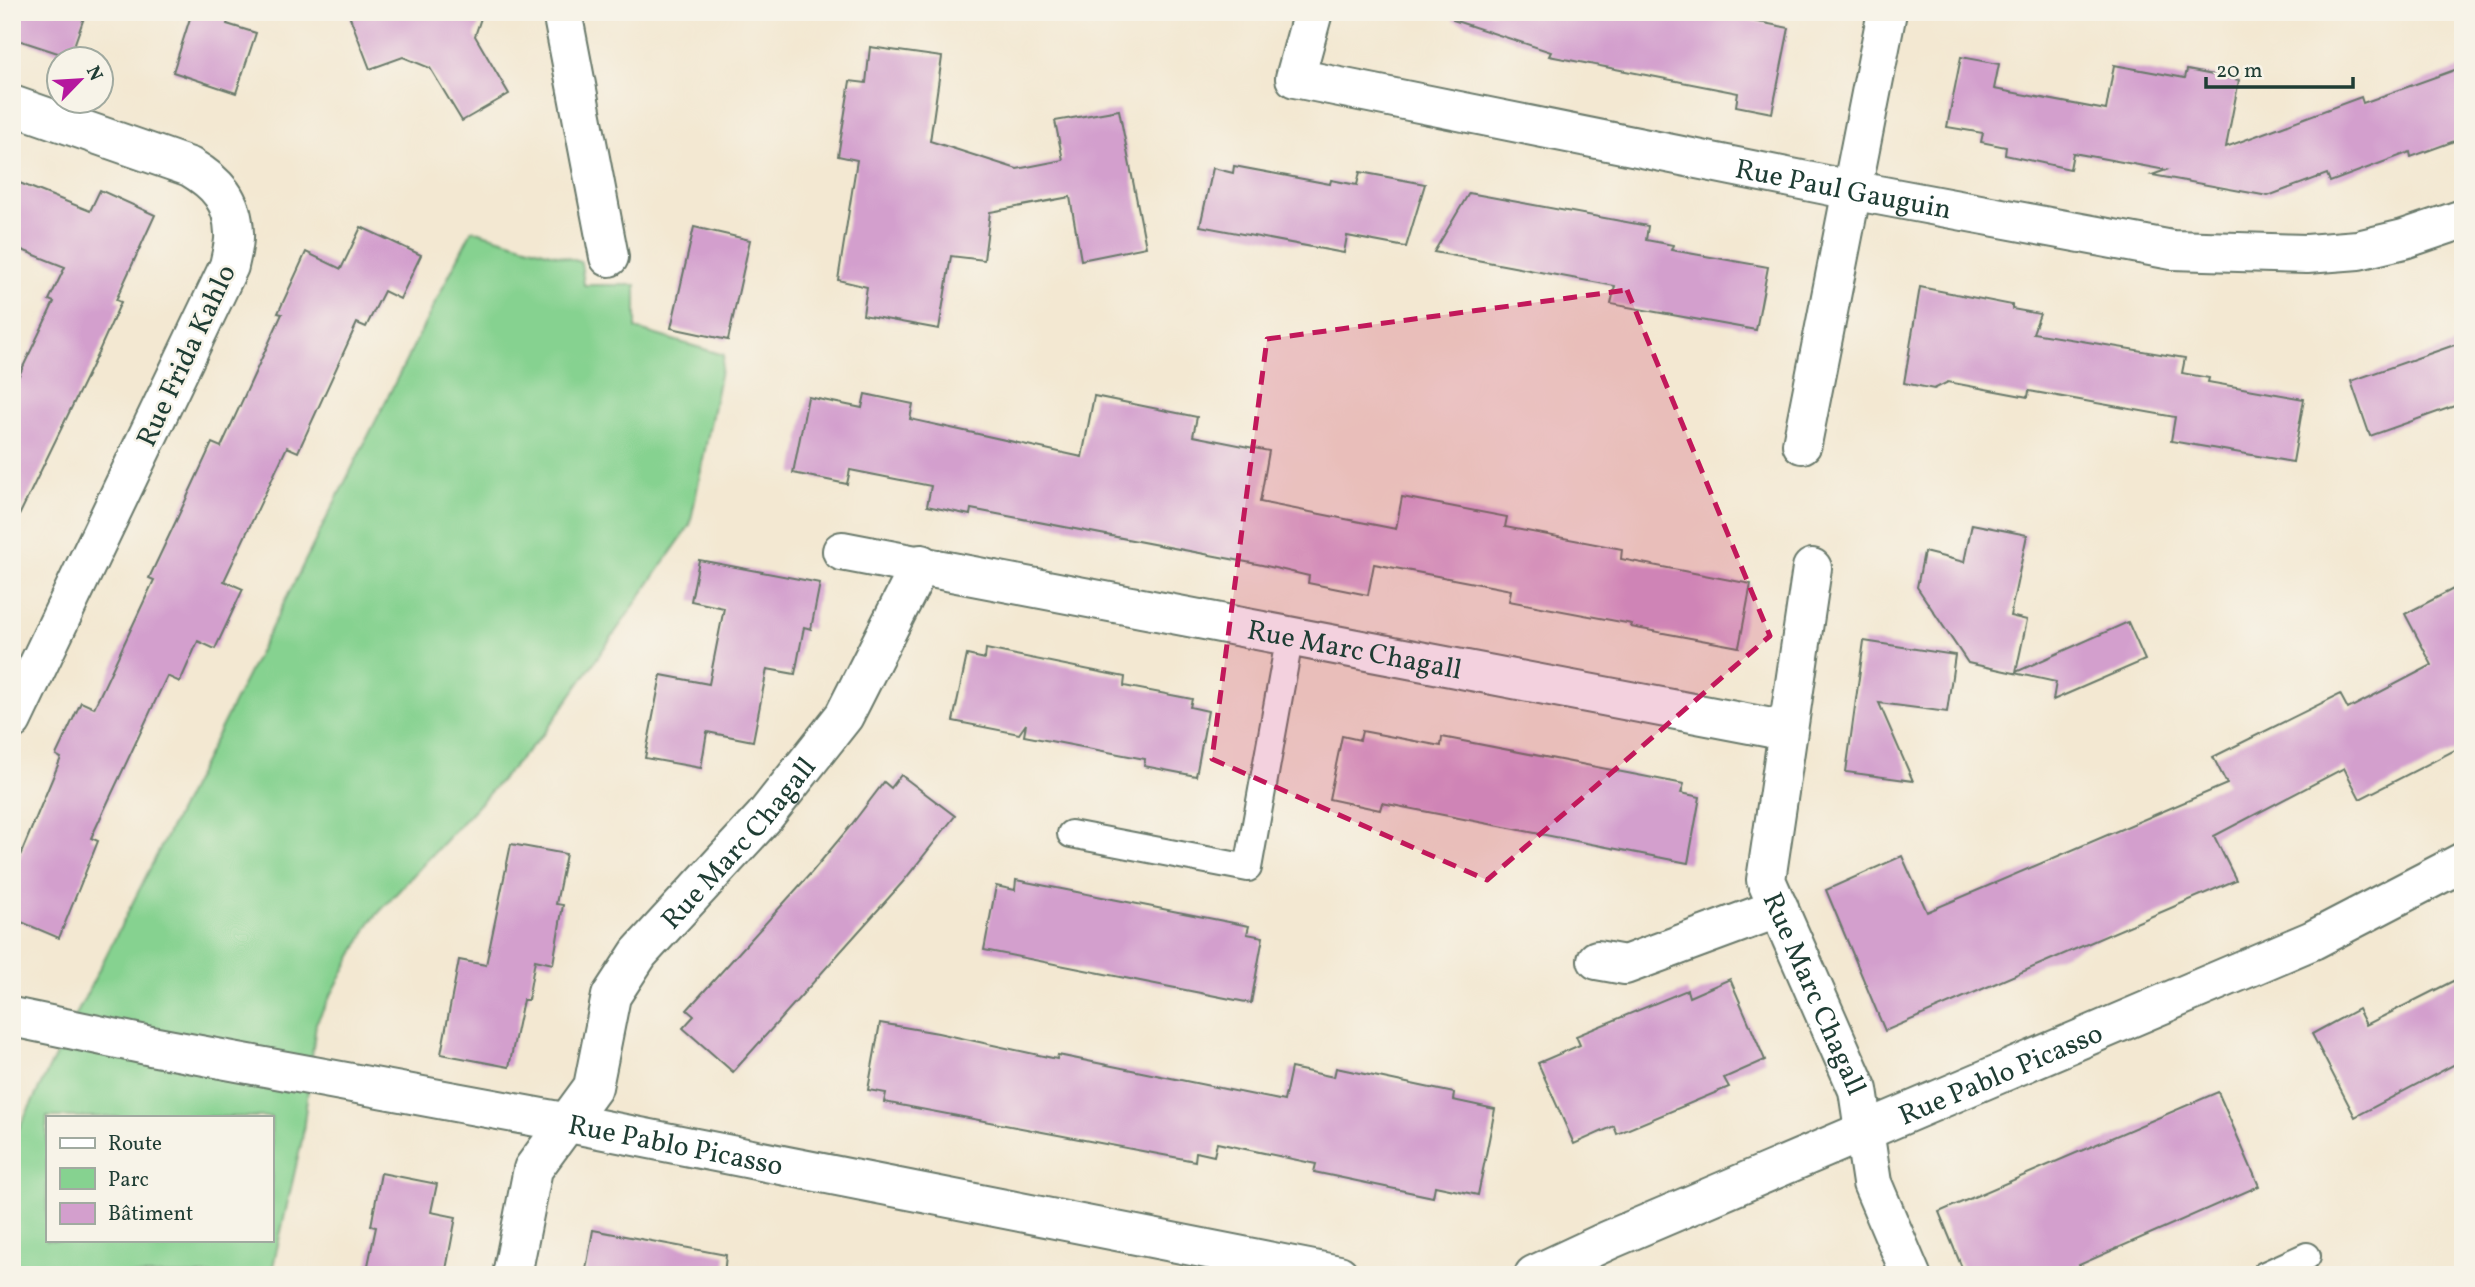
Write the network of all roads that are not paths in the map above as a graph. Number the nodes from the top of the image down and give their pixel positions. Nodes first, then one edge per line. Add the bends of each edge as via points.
1 (562, 12) edge
2 (1313, 12) edge
3 (1887, 12) edge
4 (12, 106) edge
5 (1851, 190) junction
6 (2463, 219) edge
7 (609, 257) dead end
8 (1802, 444) dead end
9 (842, 551) dead end
10 (921, 564) junction
11 (1812, 568) dead end
12 (1290, 635) junction
13 (12, 720) edge
14 (1787, 731) junction
15 (1071, 834) dead end
16 (2463, 862) edge
17 (1779, 908) junction
18 (1597, 960) dead end
19 (12, 1017) edge
20 (569, 1123) junction
21 (1865, 1132) junction
22 (2307, 1256) dead end
23 (512, 1275) edge
24 (1339, 1275) edge
25 (1534, 1275) edge
26 (1911, 1275) edge
27 (2264, 1275) edge

1 - 7 street
2 - 5 street, Rue Paul Gauguin via 1295,78
3 - 5 street
4 - 13 street, Rue Frida Kahlo via 190,167 212,180 227,201 235,233 229,266
5 - 6 street, Rue Paul Gauguin via 2172,250 2306,254 2358,250
5 - 8 street
9 - 10 street, Rue Marc Chagall
10 - 12 street, Rue Marc Chagall
10 - 20 street, Rue Marc Chagall via 844,716 764,817 639,954 611,996 593,1087
11 - 14 street, Rue Marc Chagall
12 - 14 street, Rue Marc Chagall
12 - 15 lane via 1248,868
14 - 17 street, Rue Marc Chagall via 1766,880
16 - 21 street, Rue Pablo Picasso via 2313,940
17 - 18 street via 1625,965
17 - 21 street, Rue Marc Chagall via 1858,1090
19 - 20 street, Rue Pablo Picasso
20 - 23 street, Rue Marc Chagall via 534,1169
20 - 24 street, Rue Pablo Picasso
21 - 25 street, Rue Pablo Picasso
21 - 26 street, Rue Marc Chagall via 1872,1183
22 - 27 lane

